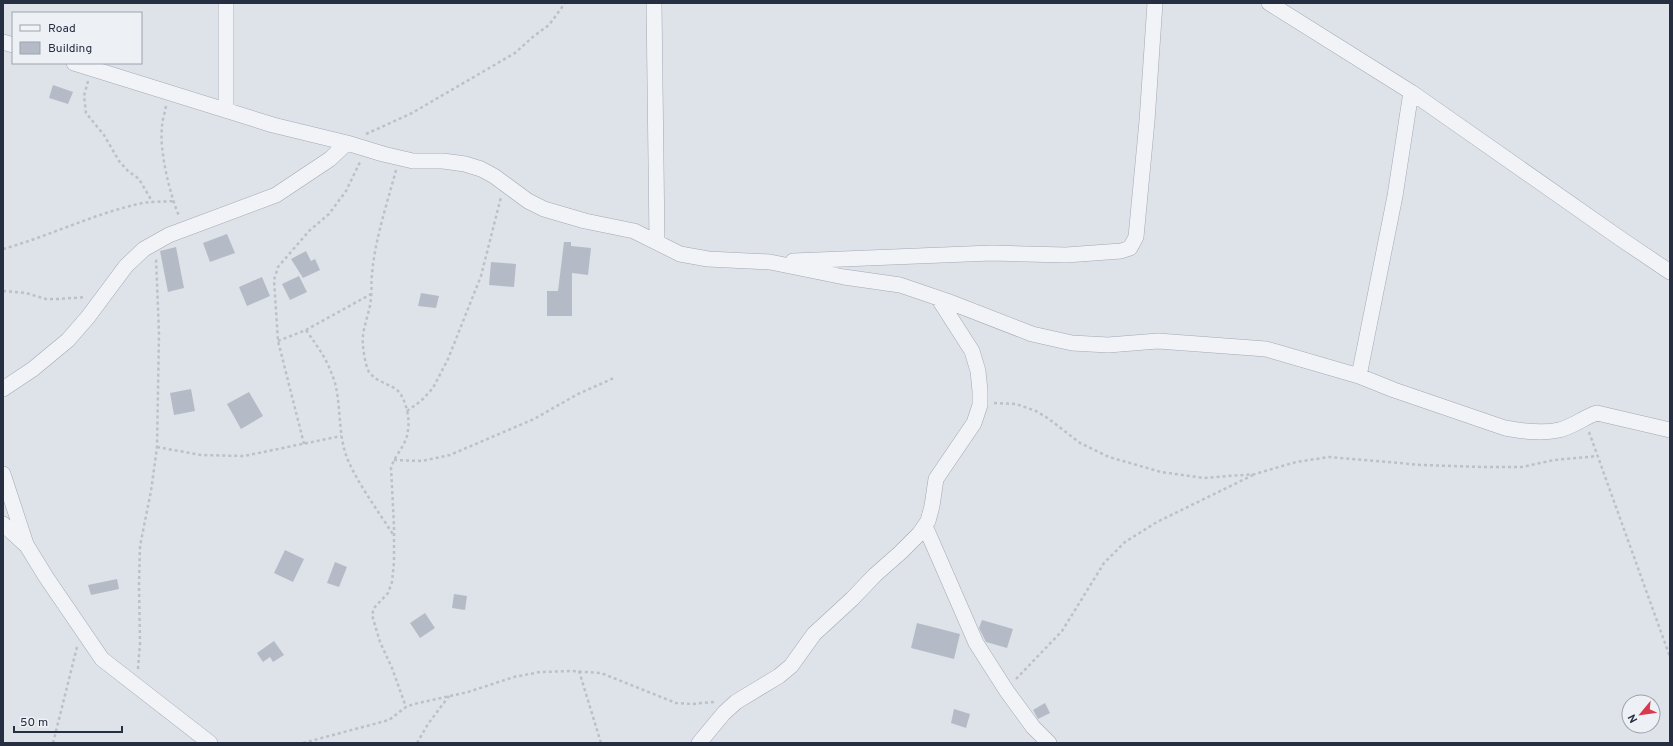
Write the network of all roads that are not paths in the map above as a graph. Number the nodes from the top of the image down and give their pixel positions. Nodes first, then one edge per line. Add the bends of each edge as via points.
1 (226, 3) edge
2 (654, 3) edge
3 (1156, 3) edge
4 (1269, 3) edge
5 (78, 64) edge
6 (1411, 92) junction
7 (226, 110) junction
8 (348, 144) junction
9 (656, 242) junction
10 (770, 262) junction
11 (1670, 272) edge
12 (938, 298) junction
13 (1359, 376) junction
14 (3, 389) edge
15 (1670, 430) edge
16 (3, 474) edge
17 (3, 524) edge
18 (924, 526) junction
19 (27, 546) junction
20 (210, 743) edge
21 (699, 743) edge
22 (1049, 743) edge

1 - 7 street
2 - 9 street
3 - 10 street via 1136,237 1130,248 1121,251 1066,255 992,253
4 - 6 street
5 - 7 street
6 - 11 street
6 - 13 street via 1394,196
7 - 8 street
8 - 9 street via 413,161 443,161 481,169 544,209 584,221 634,231
8 - 14 street via 307,176 276,195 186,229 144,249 126,266 68,340
9 - 10 street via 680,254 708,259
10 - 12 street via 900,285
12 - 13 street via 1032,334 1055,340 1108,345 1158,341 1266,349
12 - 18 street via 972,351 978,371 980,405 974,423 936,479 932,506
13 - 15 street via 1505,428 1524,431 1559,430 1588,416 1603,414
16 - 19 street
17 - 19 street
18 - 21 street via 901,552 814,634 791,666 724,712
18 - 22 street via 976,643 1033,727
19 - 20 street via 102,659

